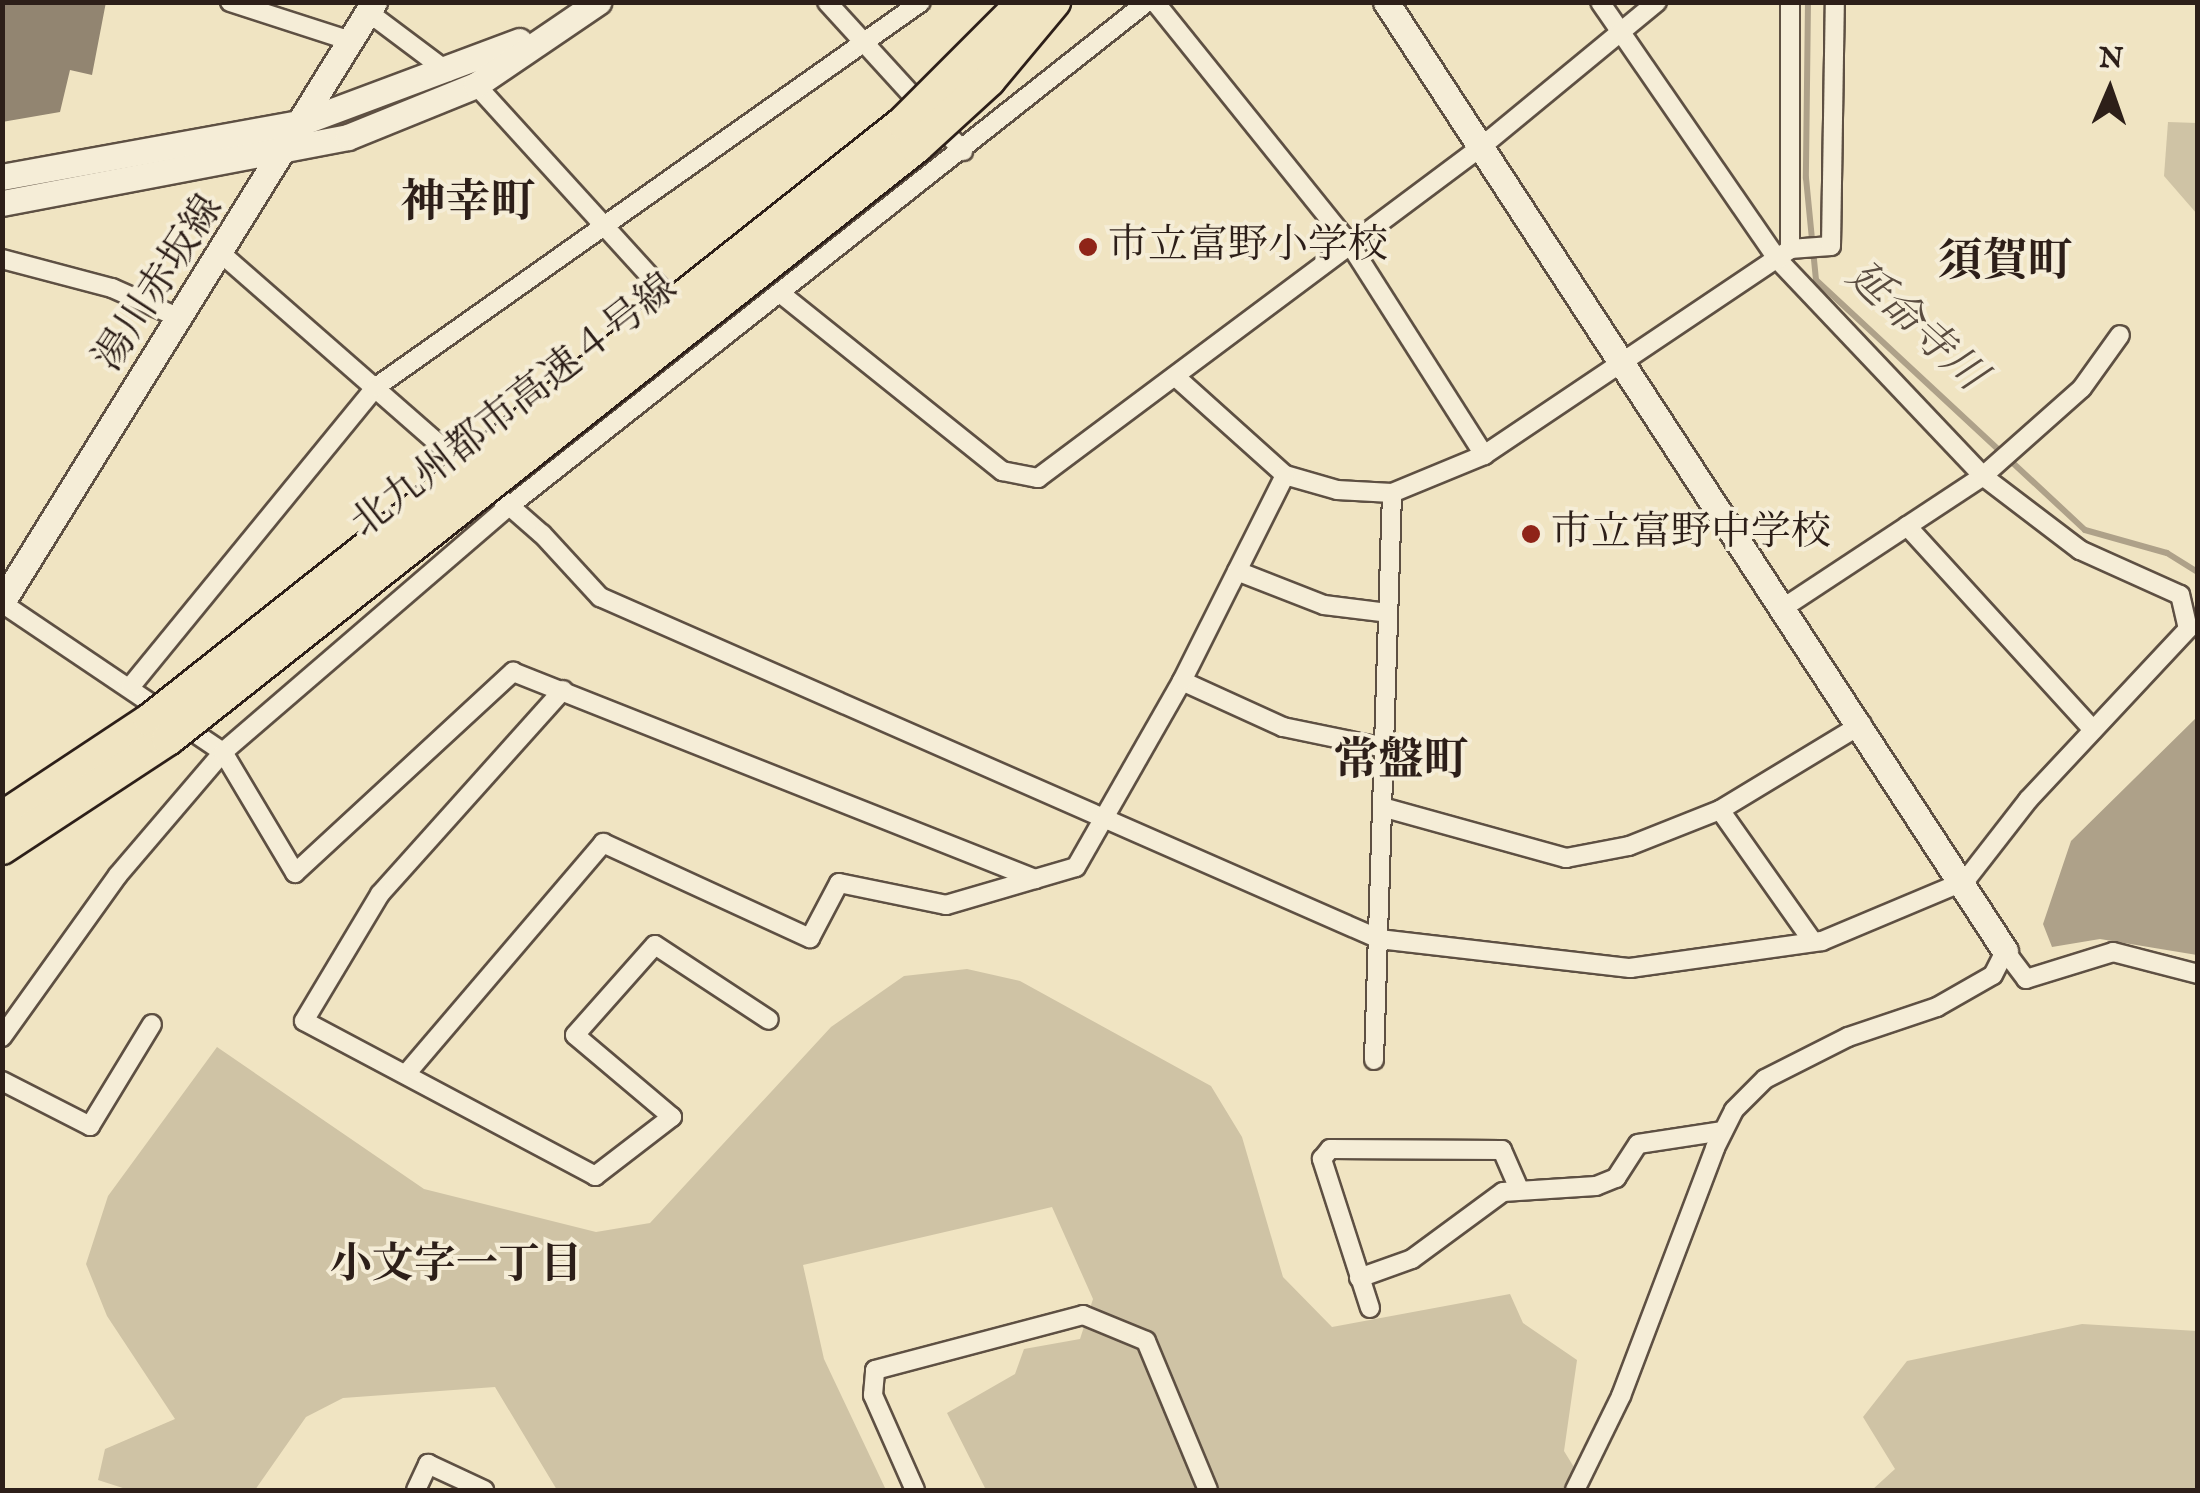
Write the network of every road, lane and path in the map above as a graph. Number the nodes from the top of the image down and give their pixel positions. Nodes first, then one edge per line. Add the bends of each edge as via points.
1 (230, 2) edge
2 (598, 2) edge
3 (827, 2) edge
4 (921, 2) edge
5 (1024, 2) edge
6 (1054, 2) edge
7 (1151, 2) edge
8 (1386, 2) edge
9 (1600, 2) edge
10 (1657, 2) edge
11 (1790, 2) edge
12 (1835, 2) edge
13 (371, 7) edge
14 (574, 17) junction
15 (1625, 36) junction
16 (348, 40) junction
17 (866, 45) junction
18 (448, 72) junction
19 (476, 85) junction
20 (300, 123) junction
21 (1481, 147) junction
22 (963, 151) junction
23 (284, 154) junction
24 (2, 177) edge
25 (2, 203) edge
26 (605, 227) junction
27 (1351, 246) junction
28 (1784, 255) junction
29 (224, 256) junction
30 (2, 258) edge
31 (780, 293) junction
32 (182, 319) junction
33 (2120, 336) dead end
34 (714, 346) junction
35 (1625, 365) junction
36 (1178, 378) junction
37 (376, 387) junction
38 (1484, 455) junction
39 (1285, 475) junction
40 (1982, 476) junction
41 (1392, 493) junction
42 (508, 507) junction
43 (1907, 526) junction
44 (1237, 571) junction
45 (2, 602) edge
46 (1786, 606) junction
47 (1388, 613) junction
48 (1182, 681) junction
49 (131, 686) junction
50 (564, 690) junction
51 (1862, 724) junction
52 (2093, 730) junction
53 (1384, 748) junction
54 (223, 752) junction
55 (1382, 807) junction
56 (1720, 810) junction
57 (2, 818) edge
58 (1108, 818) junction
59 (2, 848) edge
60 (1036, 879) junction
61 (1965, 881) junction
62 (1378, 939) junction
63 (1814, 942) junction
64 (2005, 951) junction
65 (2198, 974) edge
66 (769, 1020) dead end
67 (152, 1024) dead end
68 (2, 1037) edge
69 (1374, 1060) dead end
70 (406, 1074) junction
71 (2, 1081) edge
72 (1723, 1131) junction
73 (1519, 1189) junction
74 (1359, 1278) junction
75 (1370, 1308) dead end
76 (416, 1490) edge
77 (484, 1490) edge
78 (916, 1490) edge
79 (1208, 1490) edge
80 (1575, 1490) edge

1 - 16 street
2 - 14 street
3 - 17 street
4 - 17 street
5 - 57 highway, 北九州都市高速４号線, bridge via 903,123 150,720
6 - 59 highway, 北九州都市高速４号線, bridge via 989,80 916,147 168,739
7 - 22 street
7 - 27 street
8 - 21 street
9 - 15 street
10 - 15 street
11 - 28 street
12 - 28 street via 1831,246
13 - 16 street, 湯川赤坂線
13 - 18 street
14 - 18 street
14 - 19 street
15 - 21 street
15 - 28 street
16 - 20 street, 湯川赤坂線
17 - 22 street
17 - 26 street
18 - 20 street
19 - 23 street
19 - 26 street
20 - 23 street, 湯川赤坂線
20 - 24 street
21 - 27 street
21 - 35 street
22 - 31 street
23 - 25 street
23 - 29 street, 湯川赤坂線
26 - 34 street
26 - 37 street
27 - 36 street
27 - 38 street
28 - 35 street
28 - 40 street
29 - 32 street, 湯川赤坂線
29 - 37 street
30 - 32 street via 112,288
31 - 34 street
31 - 36 street via 1002,471 1038,478
32 - 45 street, 湯川赤坂線
33 - 40 street via 2082,388
34 - 42 street
35 - 38 street
35 - 46 street
36 - 39 street
37 - 42 street
37 - 49 street
38 - 41 street
39 - 41 street
39 - 44 street
40 - 43 street
40 - 52 street via 2080,550 2180,595 2188,629
41 - 47 street
42 - 54 street
42 - 58 street via 600,597
43 - 46 street
43 - 52 street
44 - 47 street via 1324,605
44 - 48 street
45 - 49 street
46 - 51 street
47 - 53 street
48 - 53 street via 1283,727
48 - 58 street
49 - 54 street
50 - 54 street via 513,672 295,873
50 - 60 street
50 - 70 street via 380,894 304,1022
51 - 56 street
51 - 61 street
52 - 61 street
53 - 55 street
54 - 68 street via 118,875
55 - 56 street via 1566,858 1630,846
55 - 62 street
56 - 63 street
58 - 60 street via 1076,867
58 - 62 street
60 - 70 street via 946,904 839,882 810,938 603,843
61 - 63 street
61 - 64 street
62 - 63 street via 1630,968
62 - 69 street
64 - 65 street via 2026,979 2112,952
64 - 72 street via 1993,976 1937,1007 1848,1036 1764,1078
66 - 70 street via 655,945 575,1035 672,1117 595,1176
67 - 71 street via 90,1126
72 - 73 street via 1638,1144 1616,1178 1596,1186
72 - 80 street via 1621,1396
73 - 74 street via 1412,1259
73 - 74 street via 1502,1150 1330,1149 1322,1159
74 - 75 street
76 - 77 street via 428,1464
78 - 79 street via 873,1394 875,1370 1082,1314 1146,1341

